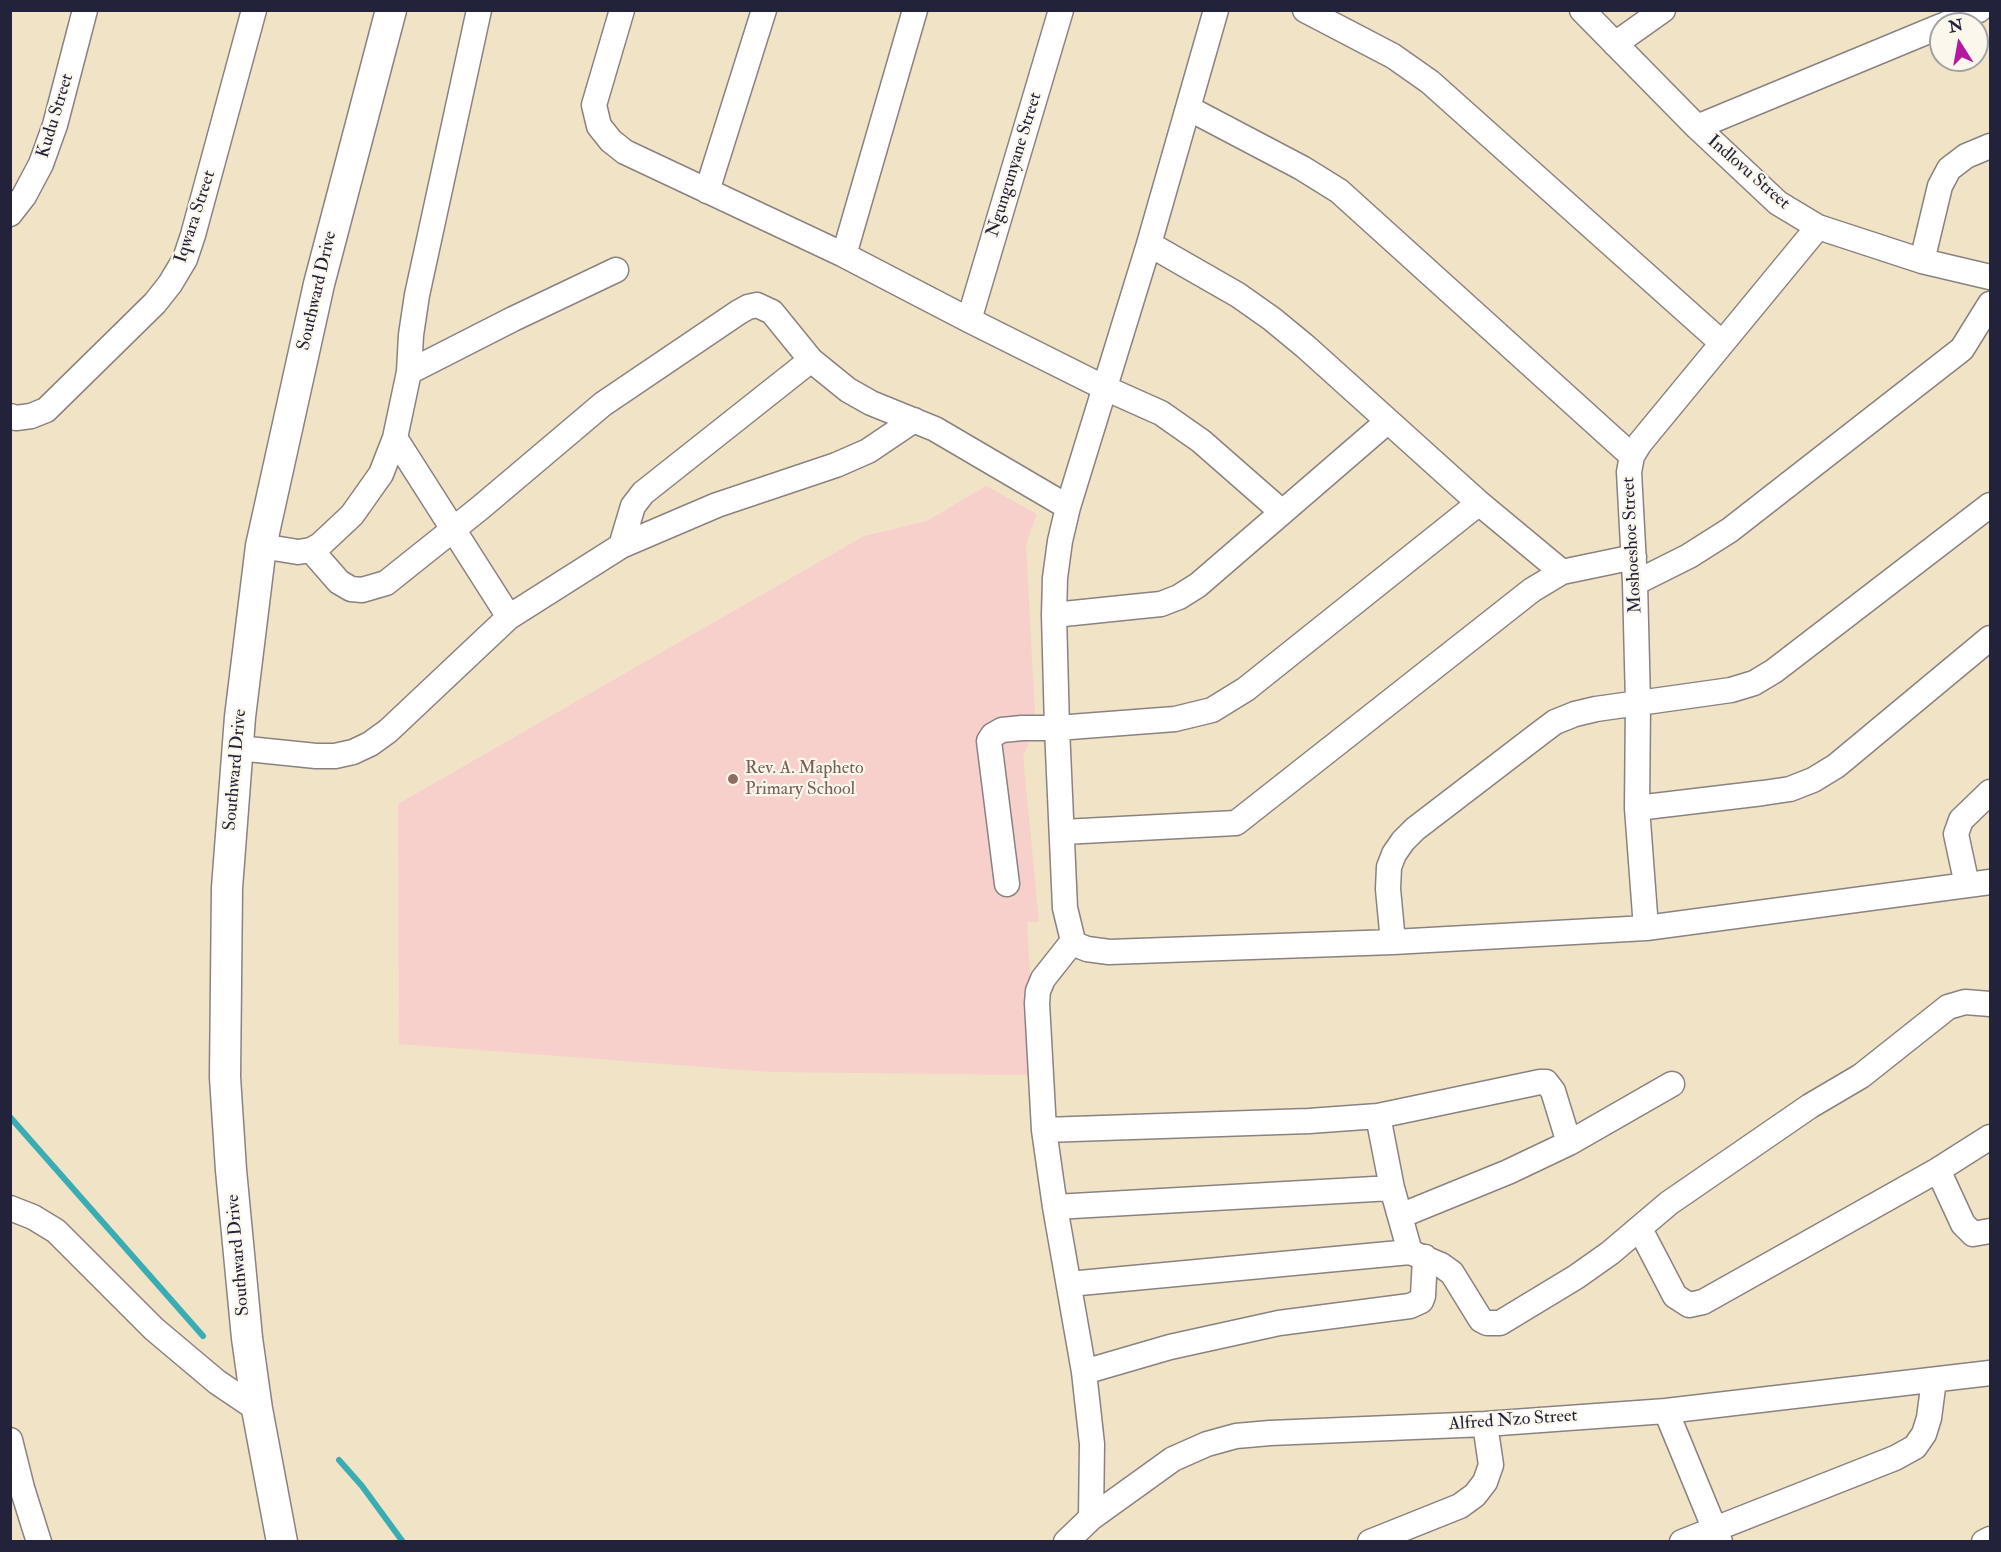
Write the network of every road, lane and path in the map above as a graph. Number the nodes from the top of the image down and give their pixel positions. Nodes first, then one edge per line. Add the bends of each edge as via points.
1 (85, 10) edge
2 (254, 10) edge
3 (391, 10) edge
4 (478, 10) edge
5 (622, 10) edge
6 (764, 10) edge
7 (915, 10) edge
8 (1061, 10) edge
9 (1216, 10) edge
10 (1305, 10) edge
11 (1582, 10) edge
12 (1663, 10) edge
13 (1929, 31) edge
14 (1615, 44) junction
15 (1188, 108) junction
16 (1697, 128) junction
17 (1990, 146) edge
18 (707, 191) junction
19 (10, 214) edge
20 (1818, 227) junction
21 (1149, 244) junction
22 (844, 255) junction
23 (1922, 261) junction
24 (616, 270) dead end
25 (1990, 277) edge
26 (1990, 304) edge
27 (969, 320) junction
28 (1722, 343) junction
29 (811, 360) junction
30 (409, 372) junction
31 (1105, 387) junction
32 (10, 416) edge
33 (914, 420) junction
34 (1388, 421) junction
35 (395, 438) junction
36 (1632, 456) junction
37 (1479, 503) junction
38 (1990, 506) edge
39 (1068, 507) junction
40 (1282, 512) junction
41 (454, 529) junction
42 (261, 546) junction
43 (621, 546) junction
44 (311, 550) junction
45 (1634, 557) junction
46 (1563, 572) junction
47 (1635, 583) junction
48 (1054, 615) junction
49 (509, 617) junction
50 (1990, 638) edge
51 (1638, 702) junction
52 (1057, 728) junction
53 (238, 748) junction
54 (1990, 792) edge
55 (1637, 808) junction
56 (1063, 832) junction
57 (1007, 884) dead end
58 (1979, 884) edge
59 (1646, 928) junction
60 (1072, 941) junction
61 (1393, 942) junction
62 (1990, 1004) edge
63 (1672, 1084) dead end
64 (1378, 1116) junction
65 (1044, 1130) junction
66 (1990, 1137) edge
67 (1569, 1143) junction
68 (1938, 1170) junction
69 (1392, 1188) junction
70 (1055, 1207) junction
71 (10, 1208) edge
72 (1400, 1216) junction
73 (1640, 1229) junction
74 (1990, 1231) edge
75 (1418, 1255) junction
76 (1069, 1284) junction
77 (1084, 1372) junction
78 (1990, 1373) edge
79 (1934, 1380) junction
80 (257, 1409) junction
81 (1666, 1411) junction
82 (1485, 1424) junction
83 (10, 1440) edge
84 (1091, 1518) junction
85 (1717, 1535) edge
86 (1990, 1539) edge
87 (1985, 1541) edge
88 (39, 1542) edge
89 (282, 1542) edge
90 (1066, 1542) edge
91 (1370, 1542) edge
92 (1682, 1542) edge

1 - 19 street, Kudu Street via 41,164
2 - 32 street, Iqwara Street via 193,235 170,284 46,410 31,416
3 - 42 main road, Southward Drive via 319,284
4 - 30 street via 417,295
5 - 18 street via 597,89 594,105 599,126 626,152
6 - 18 street
7 - 22 street
8 - 27 street, Ngungunyane Street
9 - 15 street
10 - 28 street via 1393,56 1430,82
11 - 14 street, Indlovu Street
12 - 14 street
13 - 16 street
14 - 16 street, Indlovu Street
15 - 21 street
15 - 36 street via 1339,191
16 - 20 street, Indlovu Street via 1778,203
17 - 23 street via 1966,156 1949,169 1940,186
18 - 22 street
20 - 23 street, Indlovu Street
20 - 28 street, Moshoeshoe Street
21 - 31 street
21 - 34 street via 1272,318
22 - 27 street
23 - 25 street, Indlovu Street
24 - 30 street
26 - 47 street via 1969,340 1953,357 1730,530
27 - 31 street
28 - 36 street, Moshoeshoe Street
29 - 33 street via 848,390
29 - 41 street via 772,312 757,305 748,307 603,404
29 - 43 street via 643,493 633,506
30 - 35 street
31 - 39 street
31 - 40 street via 1182,426
33 - 39 street
33 - 43 street via 868,451 836,465 717,505
34 - 37 street
34 - 40 street
35 - 41 street
35 - 44 street via 381,474 352,515
36 - 45 street, Moshoeshoe Street via 1629,472
37 - 46 street
37 - 52 street via 1246,689 1212,710 1175,719
38 - 51 street via 1754,683 1731,690
39 - 48 street via 1060,541
40 - 48 street via 1179,597 1161,604
41 - 44 street via 396,576 362,590 339,582
41 - 49 street
42 - 44 street
42 - 53 main road, Southward Drive
43 - 49 street
45 - 46 street
45 - 47 street, Moshoeshoe Street
46 - 56 street via 1532,590 1236,824
47 - 51 street, Moshoeshoe Street
48 - 52 street
49 - 53 street via 370,744 335,756
50 - 55 street via 1836,766 1813,780 1781,790
51 - 55 street, Moshoeshoe Street
51 - 61 street via 1575,714 1555,722 1409,835 1389,867
52 - 56 street
52 - 57 street via 1002,730 989,741
53 - 80 main road, Southward Drive via 227,888 225,1077 232,1181
54 - 58 street via 1961,820 1956,834
55 - 59 street, Moshoeshoe Street
56 - 60 street via 1065,908
58 - 59 street
59 - 61 street
60 - 61 street via 1087,949 1109,952
60 - 65 street via 1038,991
62 - 73 street via 1965,1002 1948,1007 1861,1076 1706,1177
63 - 67 street
64 - 65 street
64 - 67 street via 1546,1082 1553,1091
64 - 69 street
65 - 70 street
66 - 68 street
67 - 72 street
68 - 73 street via 1703,1302 1689,1305 1676,1296
68 - 74 street via 1963,1224 1973,1234
69 - 70 street
69 - 72 street
70 - 76 street
71 - 80 street via 56,1231 154,1329 217,1382
72 - 75 street
73 - 75 street via 1576,1277 1507,1320 1493,1324 1481,1320 1452,1273
75 - 76 street
75 - 77 street via 1423,1296 1410,1306 1279,1323 1170,1347
76 - 77 street
77 - 84 street via 1092,1444
78 - 79 street, Alfred Nzo Street
79 - 81 street, Alfred Nzo Street
79 - 85 street via 1929,1418 1914,1447
80 - 89 main road, Southward Drive
81 - 82 street, Alfred Nzo Street
81 - 85 street
82 - 84 street, Alfred Nzo Street via 1236,1437 1207,1444 1173,1460
82 - 91 street via 1491,1465 1475,1495 1460,1506
83 - 88 street
84 - 90 street, Alfred Nzo Street
85 - 92 street
86 - 87 street

